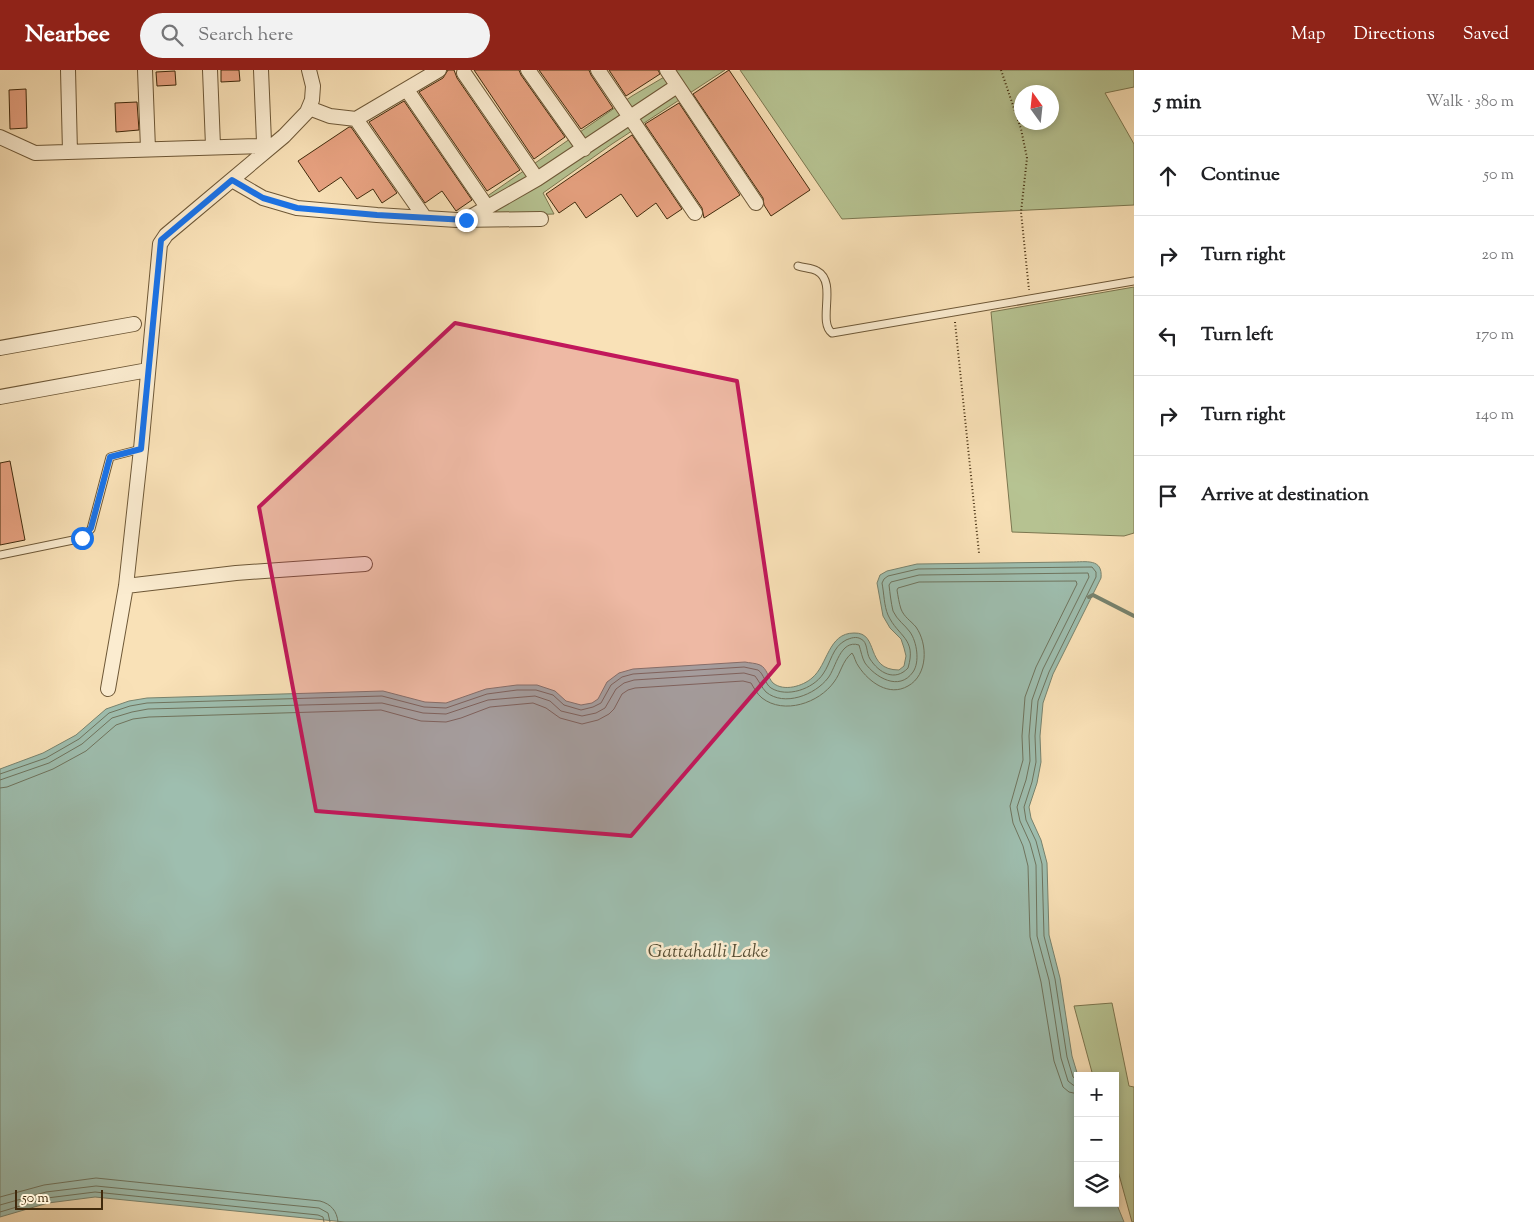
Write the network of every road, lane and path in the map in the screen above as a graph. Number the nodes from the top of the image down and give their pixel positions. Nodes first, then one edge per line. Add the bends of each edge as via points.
1 (68, 70) edge
2 (145, 70) edge
3 (210, 70) edge
4 (262, 70) edge
5 (308, 70) edge
6 (439, 70) edge
7 (528, 70) edge
8 (598, 70) edge
9 (667, 70) edge
10 (1001, 70) edge
11 (465, 71) edge
12 (677, 86) junction
13 (407, 90) junction
14 (315, 110) junction
15 (630, 118) junction
16 (356, 119) junction
17 (0, 137) edge
18 (213, 146) junction
19 (148, 149) junction
20 (584, 149) junction
21 (70, 152) junction
22 (537, 179) junction
23 (232, 180) junction
24 (756, 203) dead end
25 (488, 207) junction
26 (695, 213) dead end
27 (426, 218) junction
28 (541, 219) dead end
29 (466, 220) junction
30 (798, 266) dead end
31 (1134, 281) edge
32 (1030, 299) junction
33 (954, 312) junction
34 (134, 324) dead end
35 (0, 348) edge
36 (148, 370) junction
37 (0, 396) edge
38 (141, 449) junction
39 (979, 553) dead end
40 (0, 556) edge
41 (365, 564) dead end
42 (126, 586) junction
43 (108, 689) dead end

1 - 21 street
2 - 19 street
3 - 18 street
4 - 18 street via 264,142 260,146
5 - 14 street
6 - 13 street
7 - 20 street
8 - 15 street
9 - 12 street
10 - 32 path via 1022,129 1027,158 1021,212
11 - 22 street
12 - 15 street
12 - 24 street
13 - 16 street
13 - 25 street
14 - 16 street via 330,116
14 - 23 street via 307,112
15 - 20 street
15 - 26 street
16 - 27 street
17 - 21 street via 35,153
18 - 19 street
19 - 21 street
20 - 22 street
22 - 25 street
23 - 27 street via 263,198 297,208
23 - 36 street via 161,240
25 - 29 street
27 - 29 street
28 - 29 street
30 - 33 lane via 823,276 827,286 828,326 832,333
31 - 32 lane
32 - 33 lane
33 - 39 path
34 - 35 street
36 - 37 street
36 - 38 street
38 - 40 lane via 110,457 91,528 82,538
38 - 42 street
41 - 42 street via 236,573
42 - 43 street

